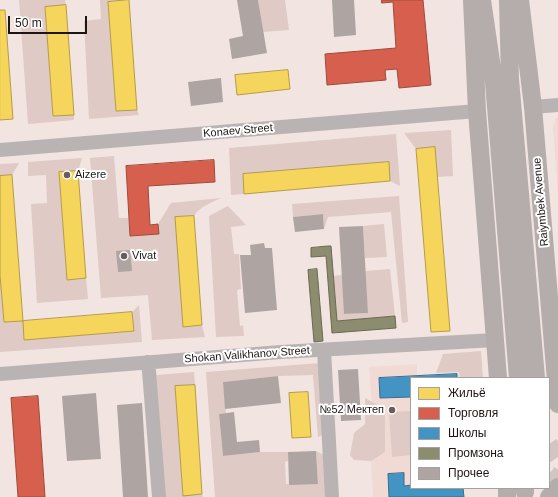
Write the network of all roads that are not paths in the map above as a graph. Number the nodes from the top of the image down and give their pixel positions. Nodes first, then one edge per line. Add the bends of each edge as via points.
1 (472, 0) edge
2 (482, 0) edge
3 (508, 0) edge
4 (520, 0) edge
5 (558, 105) edge
6 (533, 107) junction
7 (477, 112) junction
8 (0, 150) edge
9 (552, 323) junction
10 (495, 340) junction
11 (324, 350) junction
12 (558, 356) edge
13 (147, 362) junction
14 (0, 374) edge
15 (498, 377) edge
16 (518, 377) edge
17 (536, 377) edge
18 (558, 404) edge
19 (558, 488) edge
20 (159, 497) edge
21 (332, 497) edge
22 (549, 497) edge

1 - 7 main road
2 - 16 main road via 494,82
3 - 17 main road, Raiymbek Avenue via 510,79
4 - 6 main road, Raiymbek Avenue
5 - 6 street
6 - 9 main road, Raiymbek Avenue
7 - 8 street, Konaev Street
7 - 10 main road
9 - 12 main road
9 - 18 main road, Raiymbek Avenue
10 - 11 street, Shokan Valikhanov Street
10 - 15 main road
11 - 13 street, Shokan Valikhanov Street
11 - 21 street
13 - 14 street, Shokan Valikhanov Street
13 - 20 street via 150,371
19 - 22 main road

